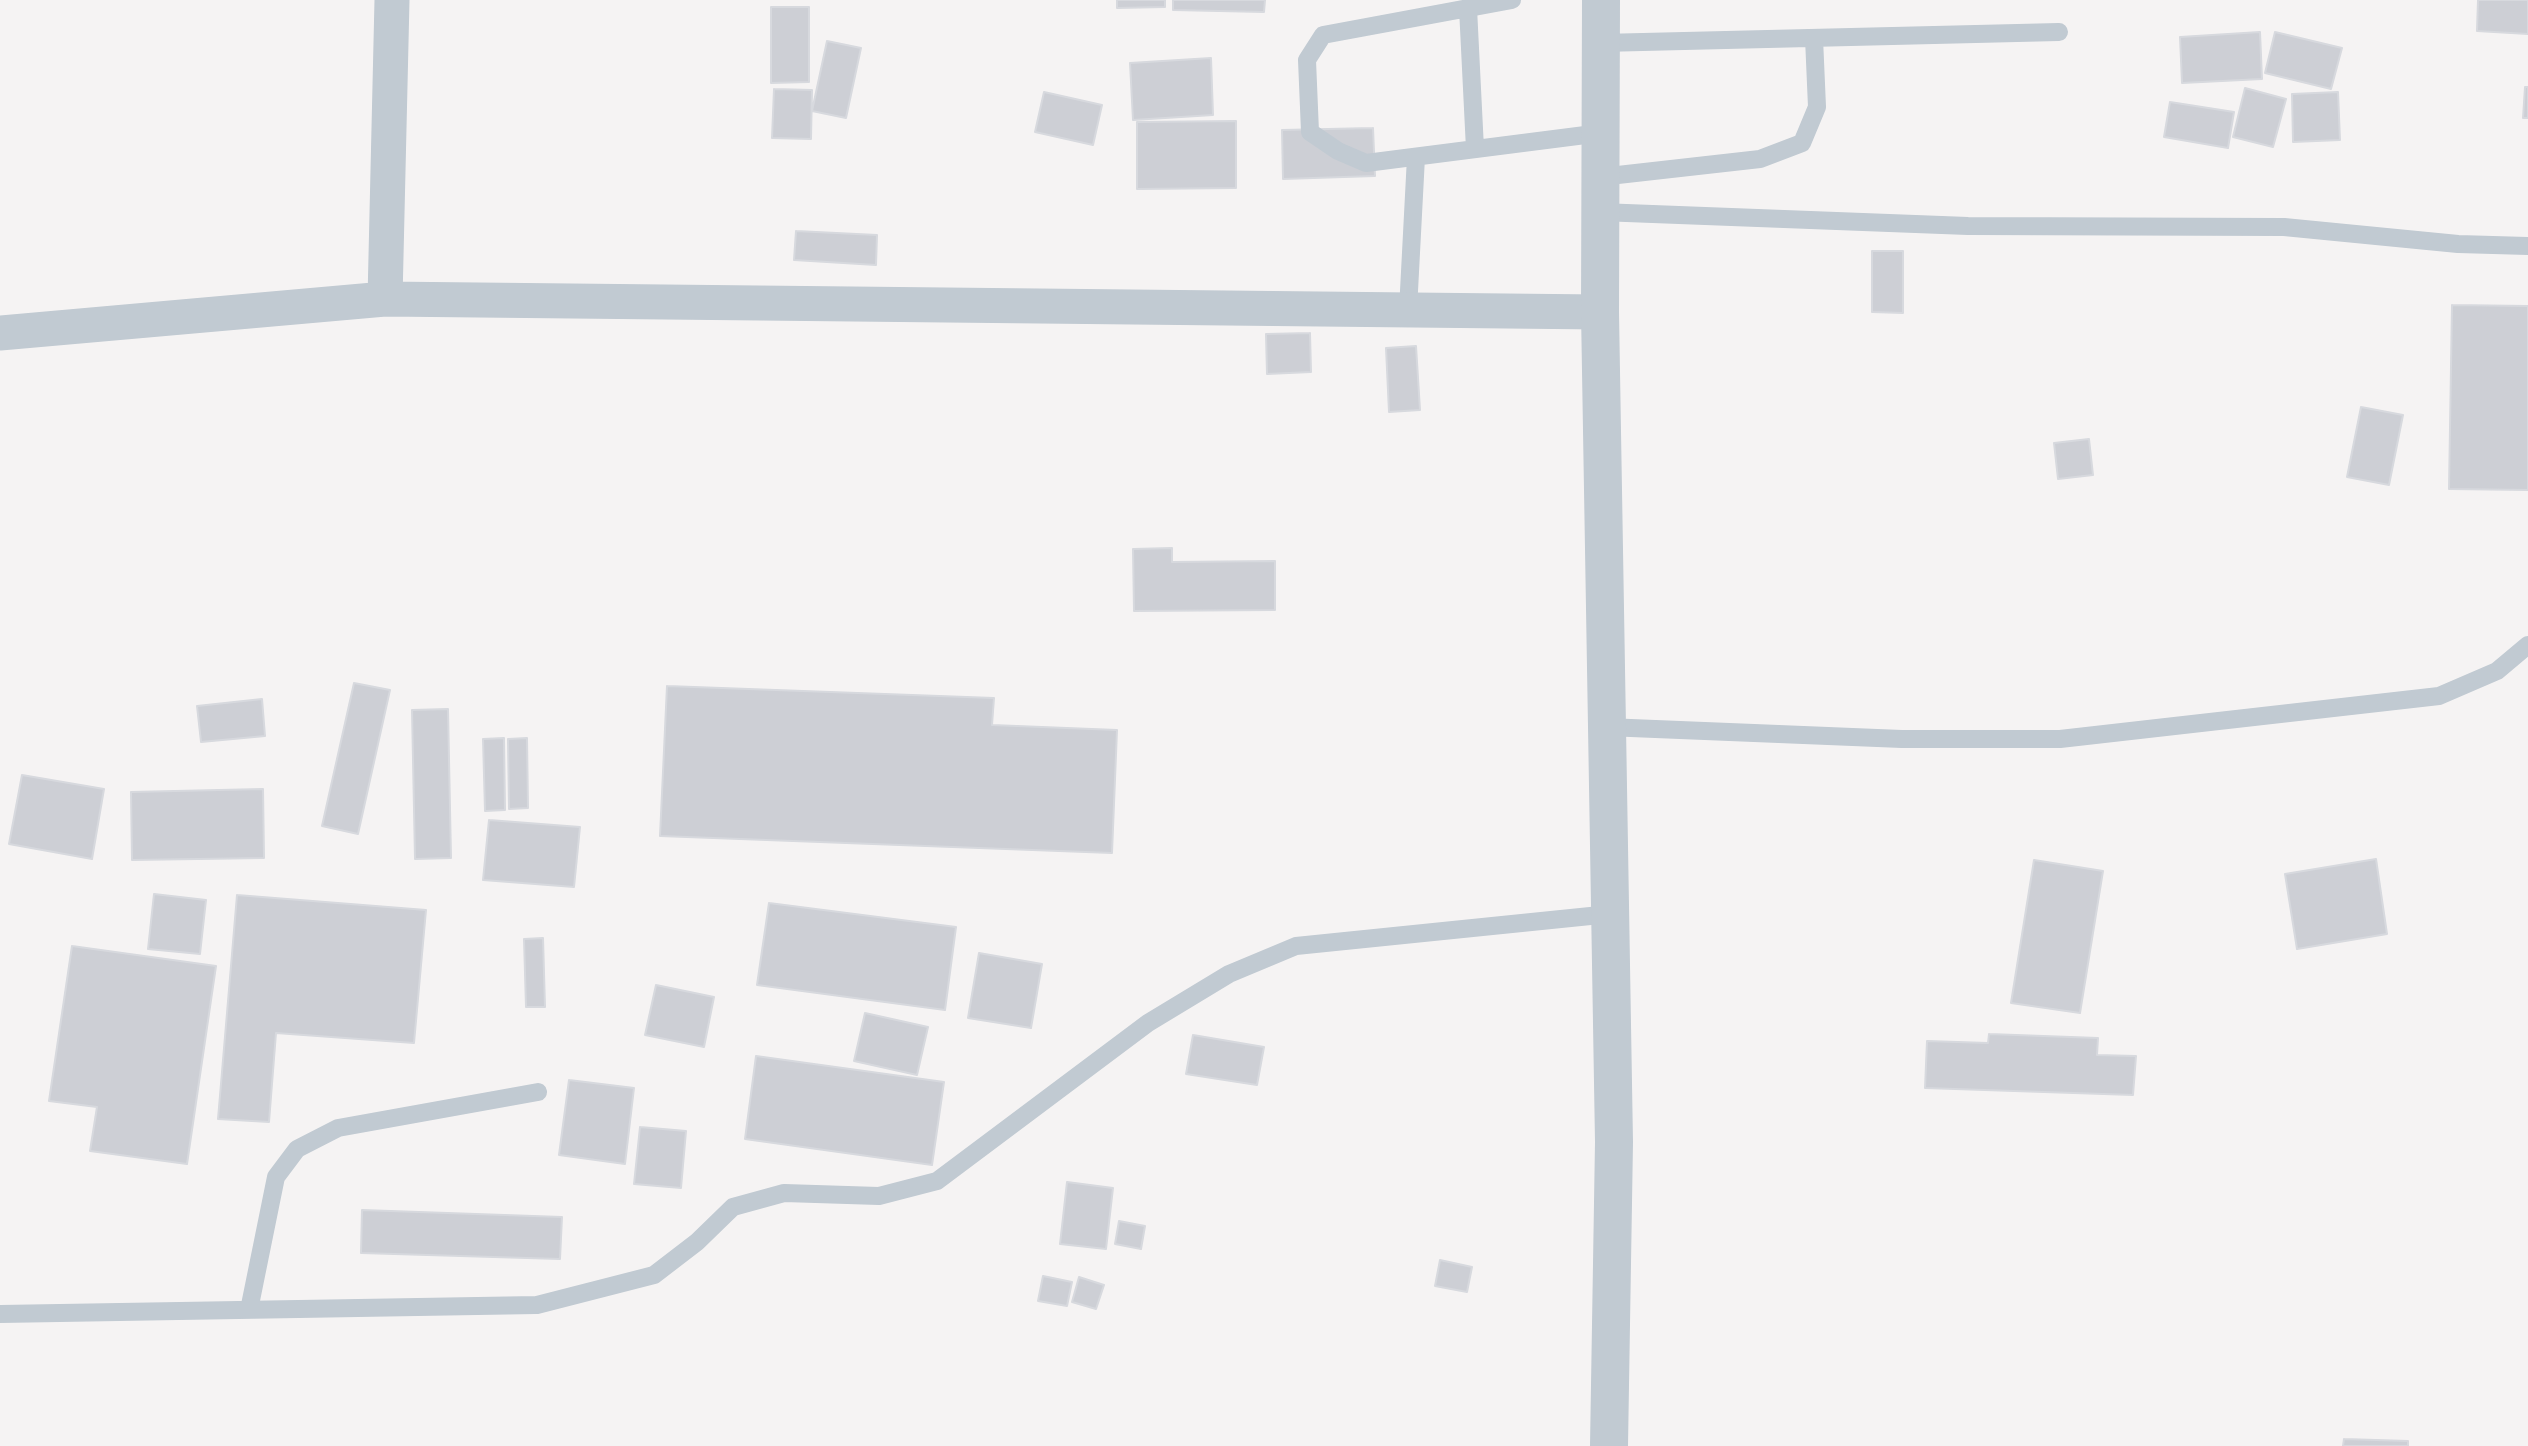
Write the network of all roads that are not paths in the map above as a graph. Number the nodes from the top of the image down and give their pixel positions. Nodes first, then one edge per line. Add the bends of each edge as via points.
1 (391, 0) edge
2 (1512, 0) edge
3 (1601, 0) edge
4 (1468, 8) junction
5 (2059, 32) dead end
6 (1814, 38) junction
7 (1601, 43) junction
8 (1601, 133) junction
9 (1475, 149) junction
10 (1416, 157) junction
11 (1600, 195) junction
12 (2528, 246) edge
13 (385, 299) junction
14 (1408, 310) junction
15 (1600, 312) junction
16 (0, 334) edge
17 (2528, 645) edge
18 (1606, 727) junction
19 (1610, 914) junction
20 (538, 1092) dead end
21 (249, 1310) junction
22 (0, 1314) edge
23 (1609, 1446) edge

1 - 13 street
2 - 4 lane
3 - 7 street
4 - 9 lane
4 - 10 lane via 1323,35 1307,60 1310,132 1366,163
5 - 6 lane
6 - 7 lane
6 - 11 lane via 1817,107 1802,143 1760,159
7 - 8 street
8 - 9 lane
8 - 11 street
9 - 10 lane
10 - 14 lane
11 - 12 lane via 1968,226 2284,227
11 - 15 street
13 - 14 street
13 - 16 street
14 - 15 street
15 - 18 street
17 - 18 lane via 2497,671 2439,696 2060,739 1902,739
18 - 19 street
19 - 21 lane via 1296,946 1229,974 1148,1023 937,1181 879,1196 784,1193 733,1207 654,1275 537,1305
19 - 23 street via 1614,1142
20 - 21 lane via 338,1128 297,1149 276,1177
21 - 22 lane

